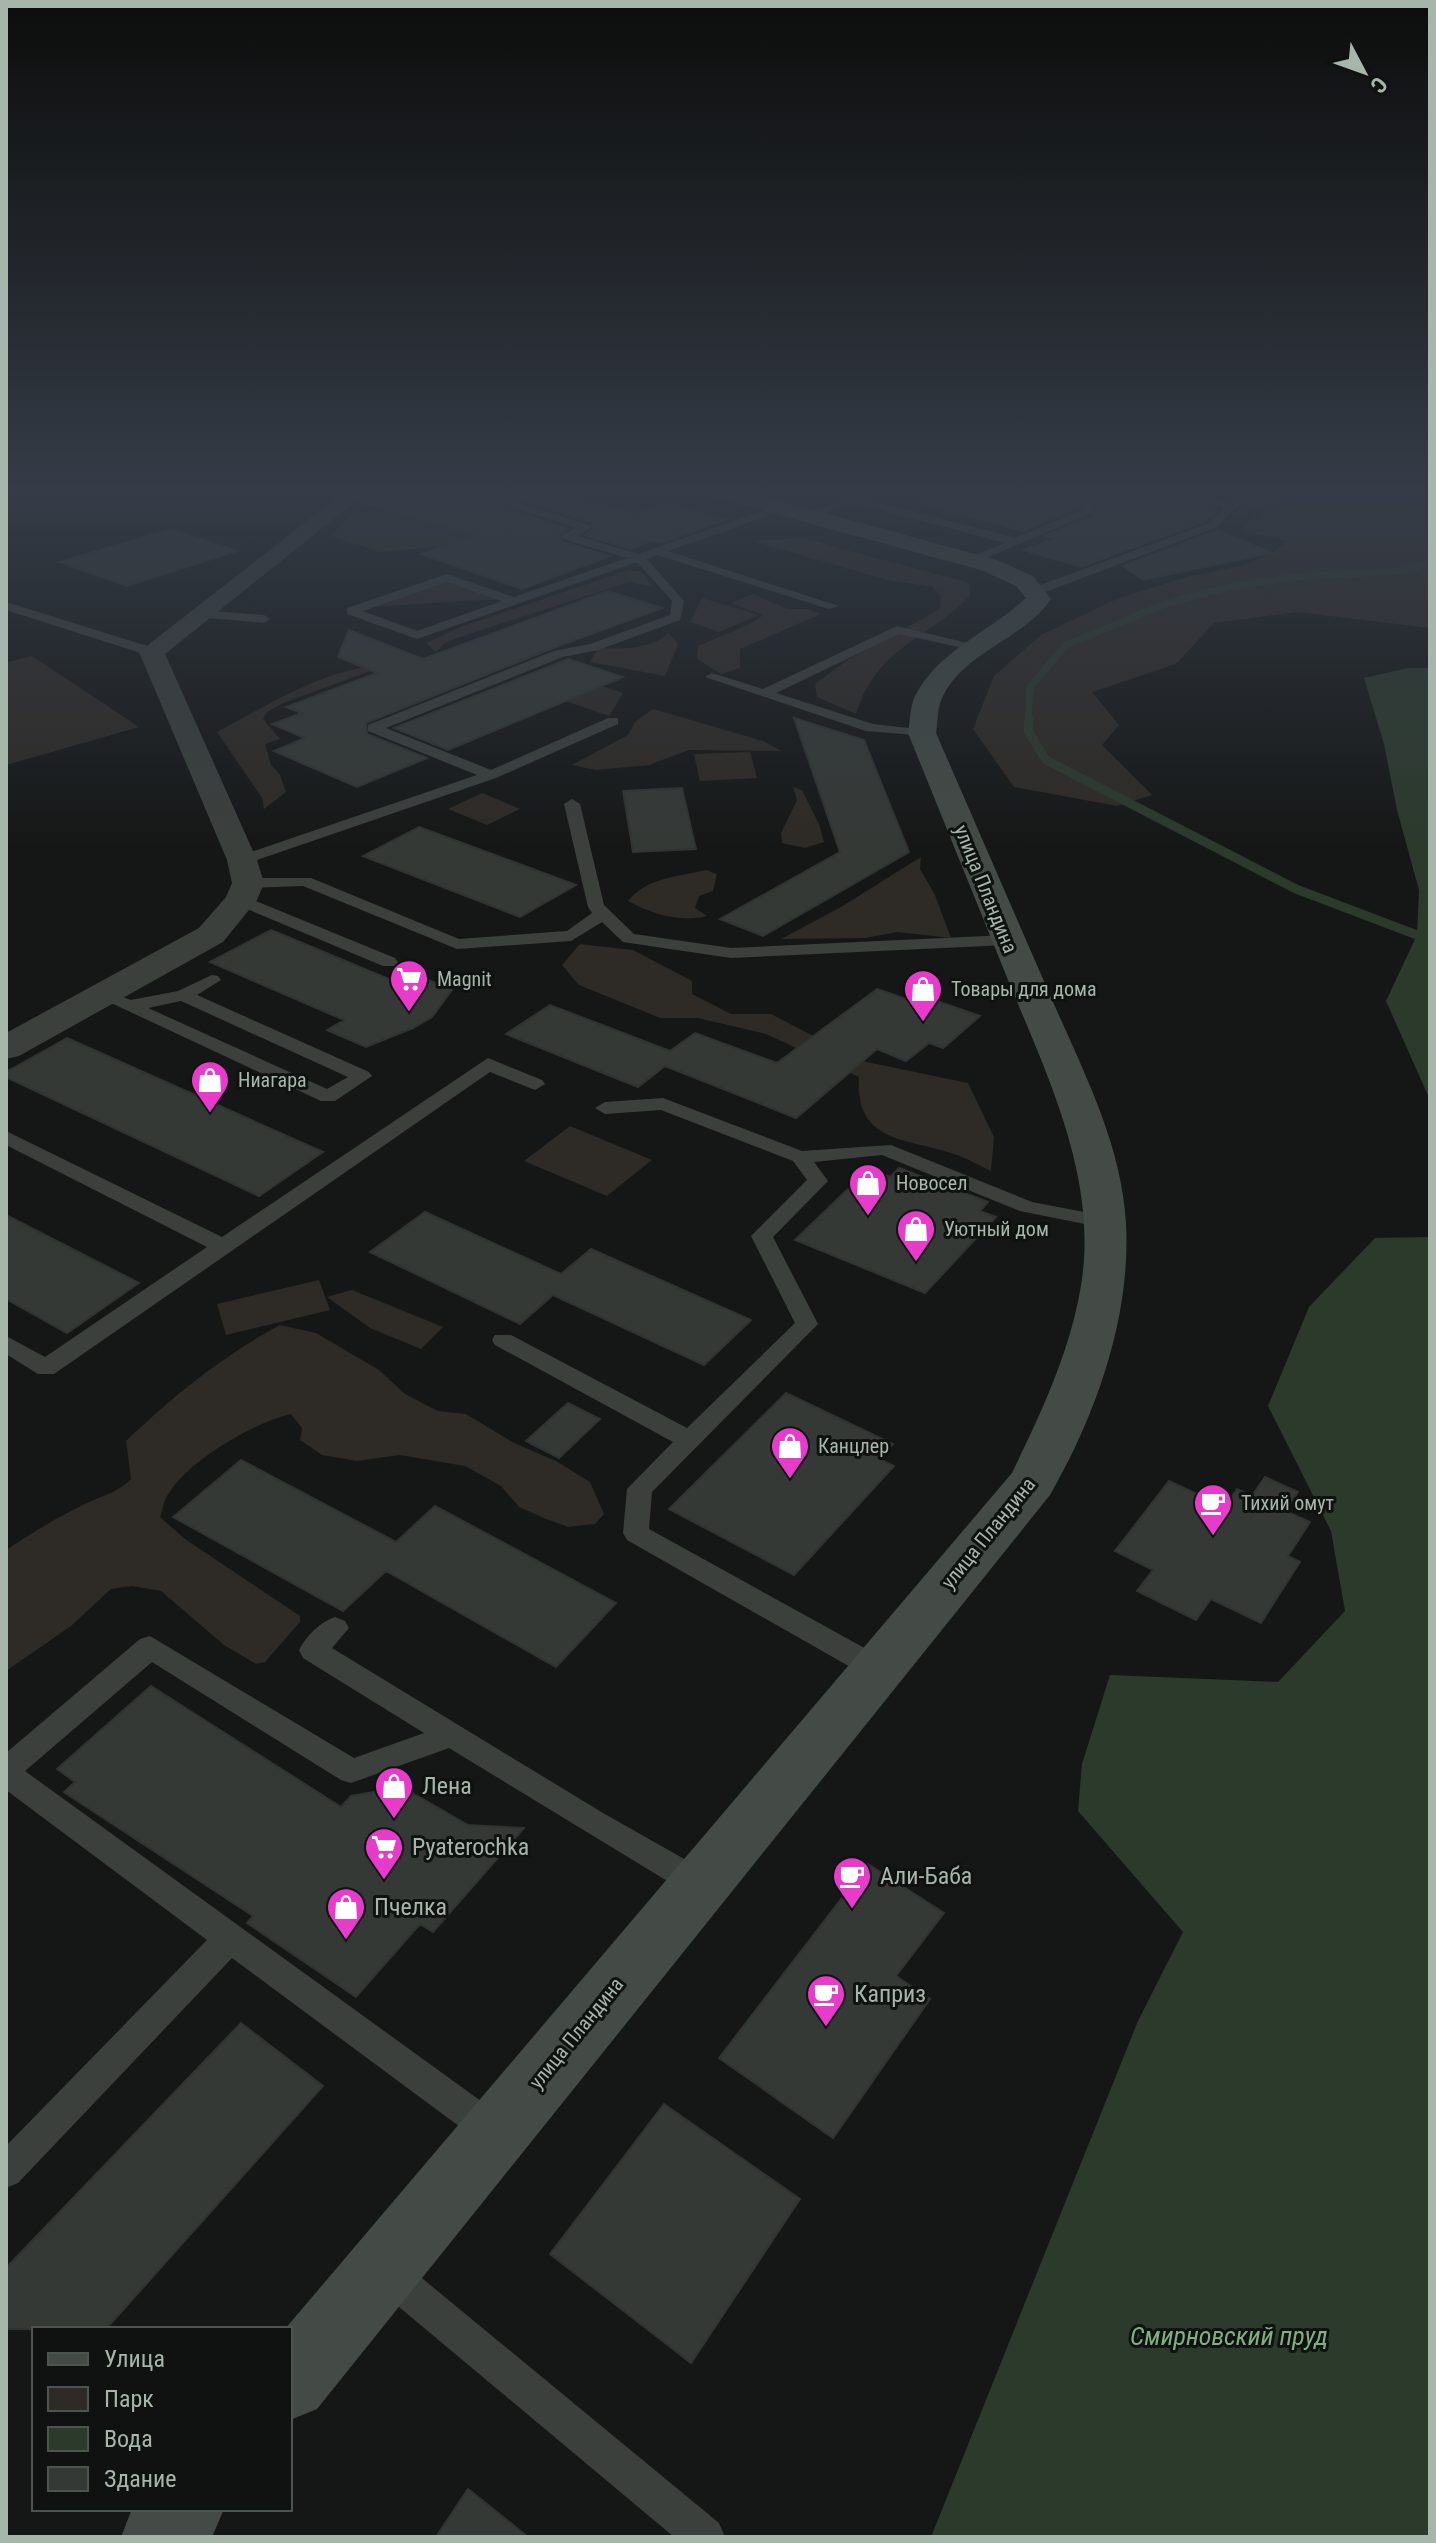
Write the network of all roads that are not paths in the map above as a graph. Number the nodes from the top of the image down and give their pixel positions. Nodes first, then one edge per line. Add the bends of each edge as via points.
1 (24, 612) edge
2 (203, 612) edge
3 (353, 612) edge
4 (483, 612) edge
5 (677, 612) edge
6 (1028, 612) edge
7 (200, 614) junction
8 (264, 619) dead end
9 (977, 647) junction
10 (152, 652) junction
11 (712, 677) dead end
12 (763, 694) junction
13 (613, 721) dead end
14 (922, 733) junction
15 (491, 775) junction
16 (572, 804) dead end
17 (244, 881) junction
18 (601, 914) junction
19 (1007, 940) junction
20 (389, 962) dead end
21 (212, 980) dead end
22 (183, 995) junction
23 (116, 1000) junction
24 (6, 1048) edge
25 (535, 1084) dead end
26 (605, 1108) dead end
27 (6, 1137) edge
28 (800, 1157) junction
29 (1105, 1222) junction
30 (223, 1246) junction
31 (503, 1340) dead end
32 (6, 1344) edge
33 (690, 1440) junction
34 (335, 1628) dead end
35 (878, 1669) junction
36 (450, 1736) junction
37 (6, 1772) edge
38 (699, 1884) junction
39 (230, 1938) junction
40 (496, 2132) junction
41 (6, 2171) edge
42 (383, 2269) junction
43 (292, 2380) edge
44 (182, 2511) edge
45 (703, 2536) edge
46 (161, 2537) edge

1 - 10 lane
2 - 7 street
3 - 4 lane via 417,635
5 - 15 lane via 676,617 559,654 373,728
6 - 9 street
7 - 8 lane
7 - 10 street
9 - 12 lane via 897,630
9 - 14 street via 951,665 927,698
10 - 17 street
11 - 12 lane
12 - 14 lane via 871,728
13 - 15 lane
14 - 19 street, улица Пландина
15 - 17 lane
16 - 18 lane
17 - 18 lane via 305,881 457,944 571,936
17 - 20 lane
17 - 23 street via 211,935
18 - 19 lane via 629,938 731,953
19 - 29 street, улица Пландина via 1096,1158
21 - 22 lane
22 - 23 lane
22 - 23 lane via 362,1076 328,1097
23 - 24 street
25 - 30 lane via 488,1064
26 - 28 lane via 663,1104
27 - 30 lane
28 - 29 lane via 884,1149 1027,1207
28 - 33 lane via 818,1181 762,1236 807,1324
29 - 35 street, улица Пландина via 1104,1279 1078,1385 1032,1482
30 - 32 lane via 46,1368
31 - 33 lane
33 - 35 lane via 640,1489 636,1533
34 - 36 lane via 313,1650
35 - 38 street, улица Пландина
36 - 37 lane via 351,1771 150,1647
36 - 38 lane
37 - 39 lane
38 - 40 street, улица Пландина
39 - 40 lane
39 - 41 lane
40 - 42 street, улица Пландина
42 - 43 street, улица Пландина
42 - 45 lane
44 - 46 street

